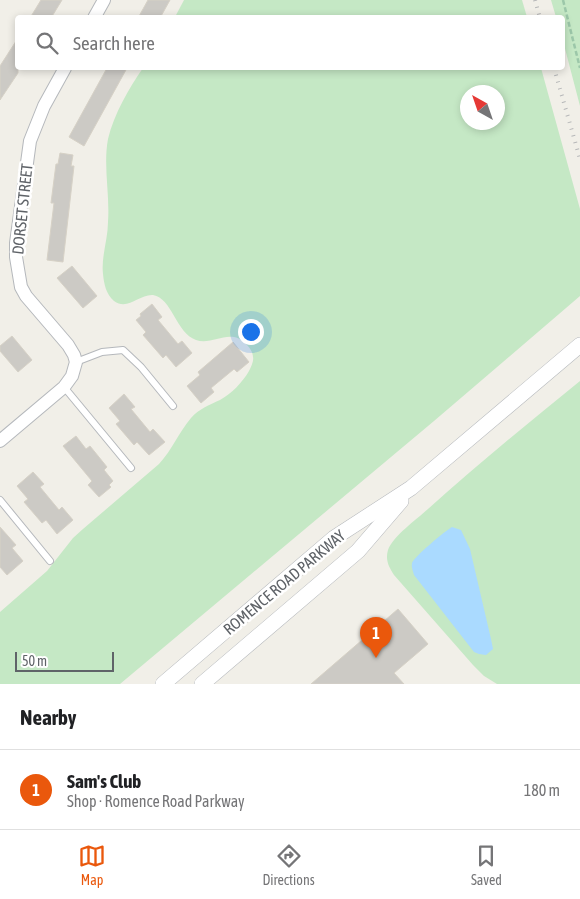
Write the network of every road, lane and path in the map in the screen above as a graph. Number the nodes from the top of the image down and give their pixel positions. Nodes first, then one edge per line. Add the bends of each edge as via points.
1 (104, 0) edge
2 (563, 0) edge
3 (96, 15) edge
4 (580, 68) edge
5 (64, 70) edge
6 (580, 345) edge
7 (75, 366) junction
8 (64, 387) junction
9 (173, 406) dead end
10 (0, 441) edge
11 (131, 468) dead end
12 (412, 488) junction
13 (0, 500) edge
14 (50, 561) dead end
15 (162, 684) edge
16 (202, 684) edge

1 - 3 street
2 - 4 path
5 - 7 street, DORSET STREET via 30,141 16,257 21,287 68,345 74,355
6 - 12 street, ROMENCE ROAD PARKWAY
7 - 8 street
7 - 9 lane via 102,352 123,350
8 - 10 street
8 - 11 lane
12 - 15 street, ROMENCE ROAD PARKWAY via 334,538
12 - 16 street, ROMENCE ROAD PARKWAY via 358,551
13 - 14 lane

